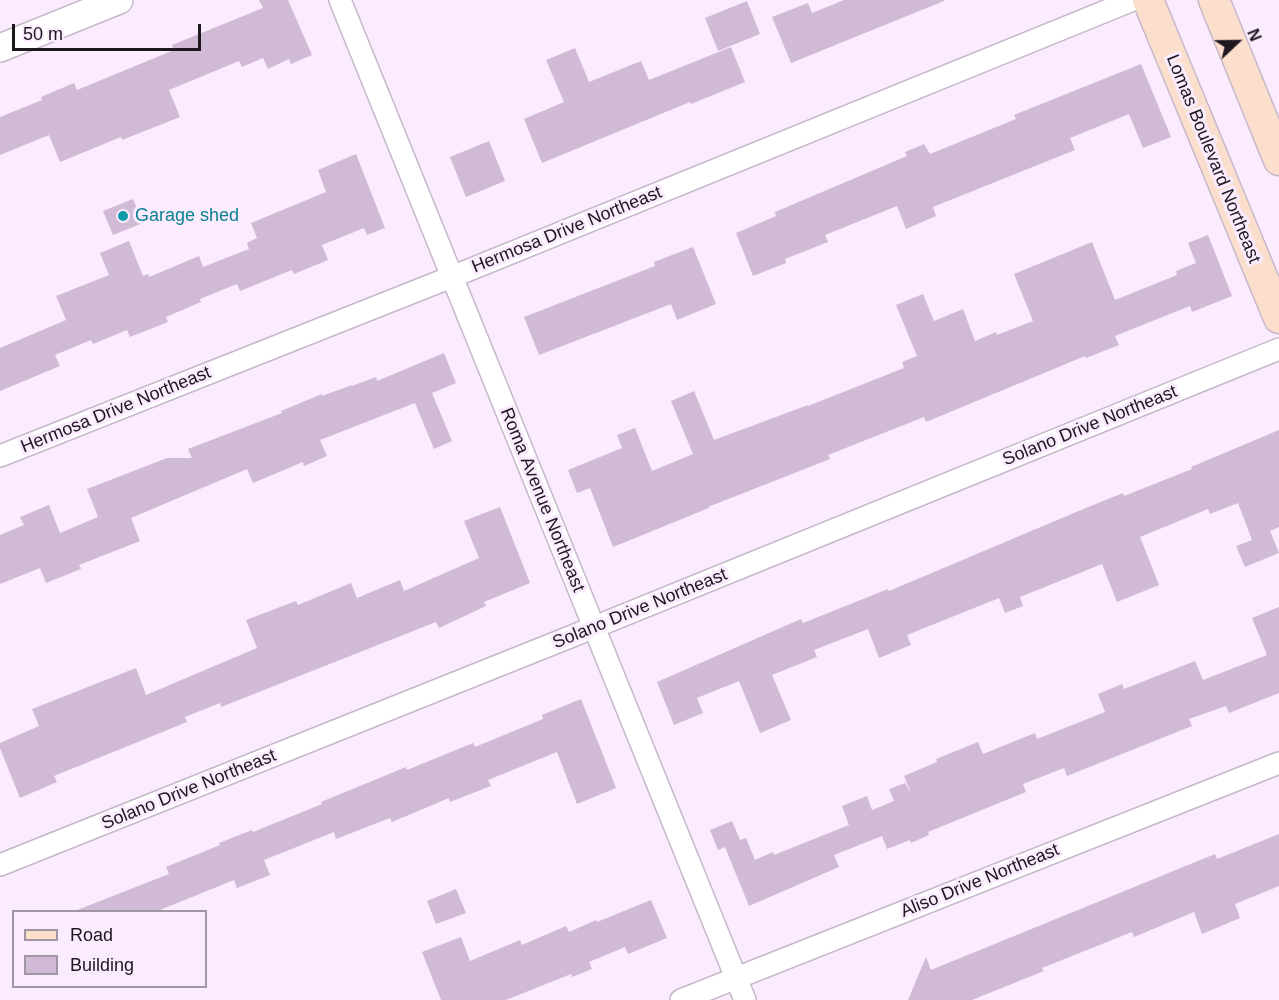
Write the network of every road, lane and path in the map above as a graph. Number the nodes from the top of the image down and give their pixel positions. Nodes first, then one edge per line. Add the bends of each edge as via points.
1 (119, 0) edge
2 (340, 0) edge
3 (1133, 0) edge
4 (1148, 0) edge
5 (1214, 0) edge
6 (0, 48) edge
7 (1279, 159) edge
8 (452, 277) junction
9 (1279, 318) edge
10 (1279, 349) edge
11 (0, 456) edge
12 (594, 628) junction
13 (1279, 763) edge
14 (0, 865) edge
15 (736, 978) junction
16 (681, 1000) edge
17 (746, 1000) edge

1 - 6 street
2 - 8 street, Roma Avenue Northeast
3 - 8 street, Hermosa Drive Northeast
4 - 9 main road, Lomas Boulevard Northeast
5 - 7 main road
8 - 11 street, Hermosa Drive Northeast
8 - 12 street, Roma Avenue Northeast
10 - 12 street, Solano Drive Northeast
12 - 14 street, Solano Drive Northeast
12 - 15 street, Roma Avenue Northeast
13 - 15 street, Aliso Drive Northeast
15 - 16 street, Aliso Drive Northeast
15 - 17 street, Roma Avenue Northeast

